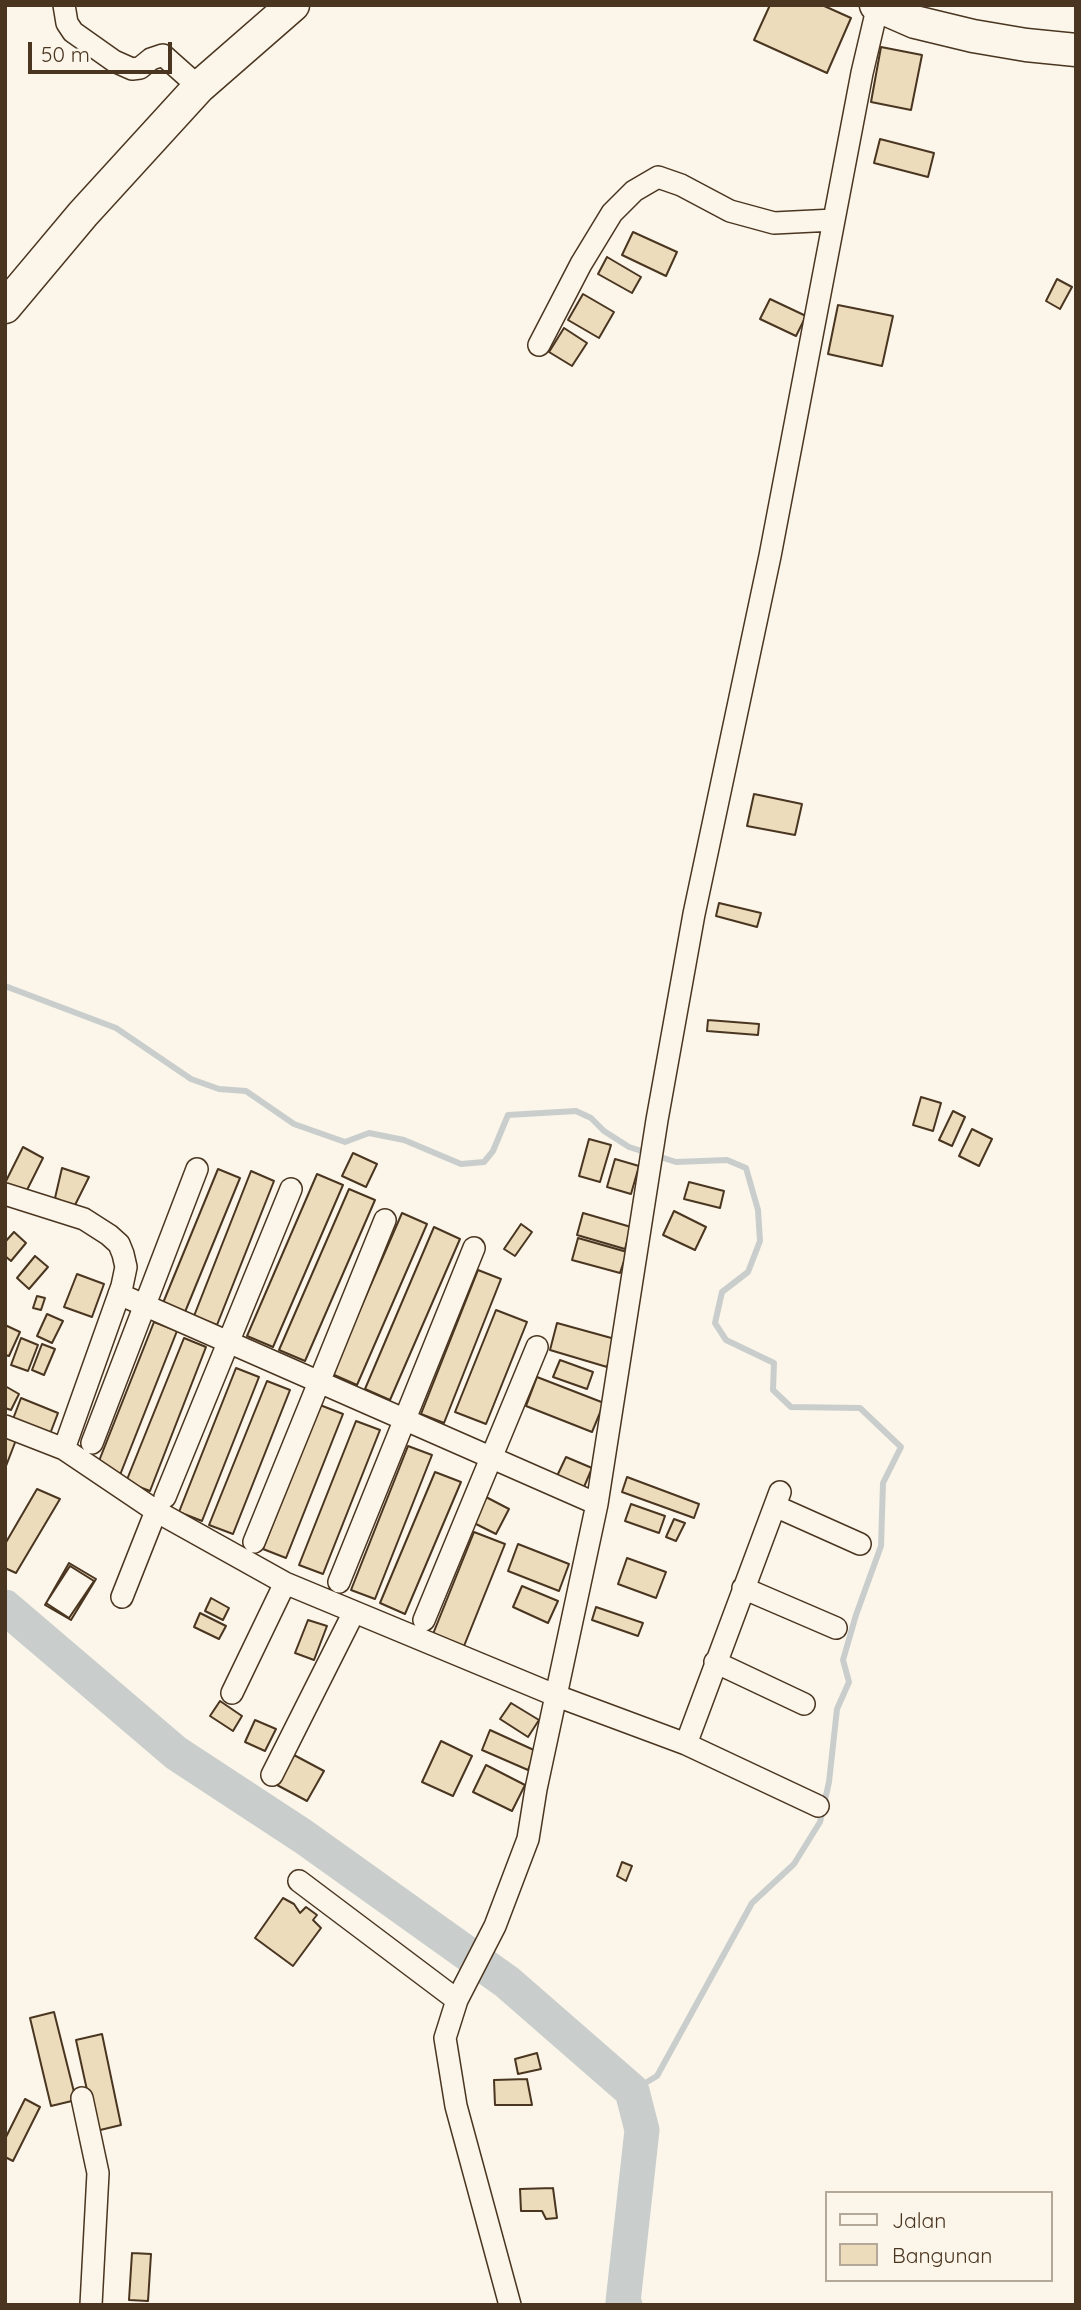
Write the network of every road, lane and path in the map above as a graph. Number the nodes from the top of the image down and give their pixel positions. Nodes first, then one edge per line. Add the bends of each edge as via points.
1 (64, 5) edge
2 (293, 5) edge
3 (877, 6) edge
4 (1076, 50) edge
5 (199, 87) junction
6 (834, 220) junction
7 (5, 307) edge
8 (539, 345) dead end
9 (197, 1169) dead end
10 (291, 1189) dead end
11 (7, 1197) edge
12 (385, 1220) dead end
13 (474, 1248) dead end
14 (119, 1294) junction
15 (145, 1305) junction
16 (228, 1342) junction
17 (537, 1347) dead end
18 (319, 1382) junction
19 (404, 1419) junction
20 (5, 1426) edge
21 (92, 1443) dead end
22 (64, 1449) junction
23 (491, 1457) junction
24 (160, 1504) junction
25 (597, 1504) junction
26 (254, 1542) dead end
27 (860, 1544) dead end
28 (339, 1582) dead end
29 (285, 1583) junction
30 (743, 1588) junction
31 (122, 1597) dead end
32 (354, 1612) junction
33 (425, 1620) dead end
34 (835, 1628) dead end
35 (715, 1662) junction
36 (232, 1693) dead end
37 (557, 1696) junction
38 (804, 1704) dead end
39 (686, 1744) junction
40 (272, 1775) dead end
41 (818, 1806) dead end
42 (299, 1881) dead end
43 (457, 2000) junction
44 (82, 2098) dead end
45 (91, 2305) edge
46 (510, 2305) edge

1 - 5 street via 73,32 106,56 132,69 163,55
2 - 5 highway
3 - 4 highway via 915,22 973,36
3 - 6 street
5 - 7 highway
6 - 8 street via 774,223 730,211 657,177 612,212
6 - 25 street via 694,914
9 - 15 street
10 - 16 street
11 - 14 street via 84,1219 109,1235 119,1244 126,1267
12 - 18 street
13 - 19 street
14 - 15 street
14 - 22 street
15 - 16 street
15 - 21 street
16 - 18 street
16 - 24 street
17 - 23 street
18 - 19 street
18 - 26 street
19 - 23 street
19 - 28 street
20 - 22 street
22 - 24 street
23 - 25 street
23 - 33 street
24 - 29 street
24 - 31 street
25 - 37 street
27 - 30 street via 778,1499
29 - 32 street
29 - 36 street
30 - 34 street
30 - 35 street
32 - 37 street
32 - 40 street
35 - 38 street
35 - 39 street
37 - 39 street
37 - 43 street via 528,1839 495,1926
39 - 41 street
42 - 43 street
43 - 46 street via 444,2038 456,2106
44 - 45 street via 98,2173

